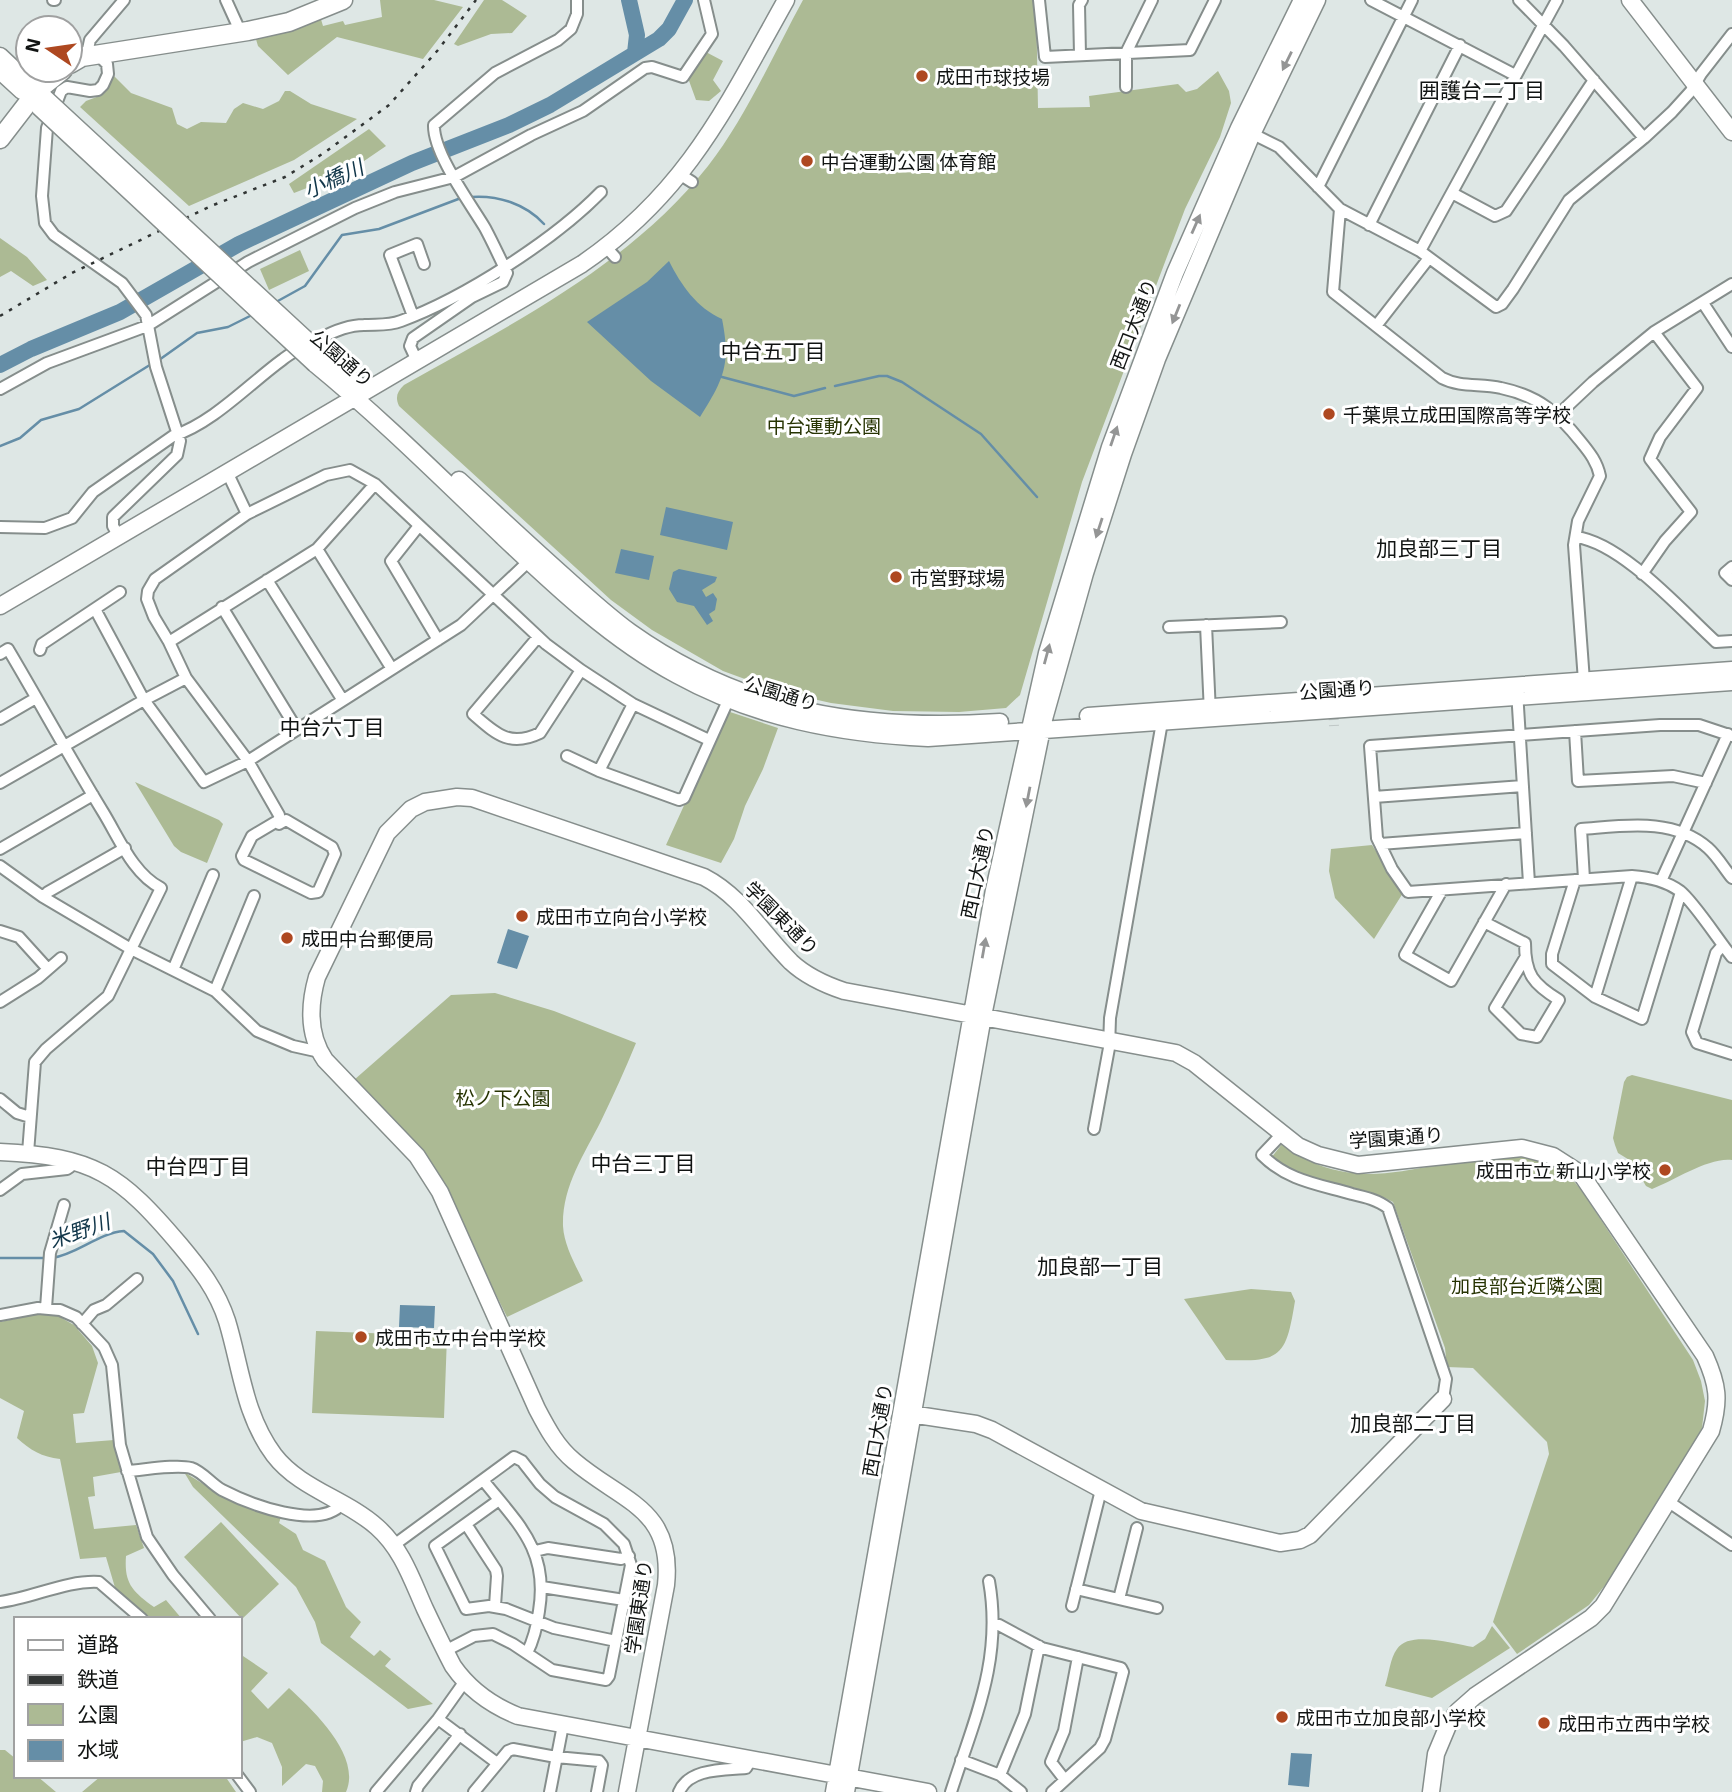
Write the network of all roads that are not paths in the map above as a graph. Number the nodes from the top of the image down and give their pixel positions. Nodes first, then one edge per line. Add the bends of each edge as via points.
1 (124, 0) edge
2 (226, 0) edge
3 (343, 0) edge
4 (577, 0) edge
5 (704, 0) edge
6 (786, 0) edge
7 (1040, 0) edge
8 (1082, 0) edge
9 (1152, 0) edge
10 (1215, 0) edge
11 (1301, 0) edge
12 (1317, 0) edge
13 (1371, 0) edge
14 (1412, 0) edge
15 (1519, 0) edge
16 (1557, 0) edge
17 (1630, 0) edge
18 (1404, 17) junction
19 (1544, 23) junction
20 (241, 33) junction
21 (1732, 34) edge
22 (1460, 46) junction
23 (1126, 53) junction
24 (1080, 55) junction
25 (0, 56) edge
26 (84, 59) edge
27 (0, 71) edge
28 (1515, 75) junction
29 (1594, 80) junction
30 (1696, 83) junction
31 (50, 84) edge
32 (1126, 87) dead end
33 (38, 99) junction
34 (1245, 131) junction
35 (1732, 132) edge
36 (1644, 138) junction
37 (0, 139) edge
38 (452, 174) junction
39 (1318, 187) junction
40 (601, 192) dead end
41 (1452, 194) junction
42 (1216, 197) junction
43 (1340, 209) junction
44 (1369, 225) junction
45 (1424, 255) junction
46 (424, 264) dead end
47 (504, 266) junction
48 (1732, 284) edge
49 (1703, 303) junction
50 (413, 316) junction
51 (146, 320) junction
52 (1376, 326) junction
53 (1654, 331) junction
54 (1732, 347) edge
55 (417, 361) junction
56 (0, 389) edge
57 (361, 395) junction
58 (1559, 414) junction
59 (178, 434) junction
60 (228, 474) junction
61 (374, 484) junction
62 (247, 514) junction
63 (0, 527) edge
64 (418, 527) junction
65 (119, 537) junction
66 (1576, 537) junction
67 (317, 549) junction
68 (529, 561) junction
69 (1732, 567) edge
70 (1642, 574) junction
71 (267, 580) junction
72 (1732, 580) edge
73 (120, 593) dead end
74 (493, 597) junction
75 (0, 606) edge
76 (222, 607) junction
77 (95, 609) junction
78 (1281, 622) dead end
79 (1206, 625) junction
80 (1169, 627) dead end
81 (538, 637) junction
82 (439, 640) junction
83 (1732, 641) edge
84 (169, 642) junction
85 (40, 650) dead end
86 (0, 654) edge
87 (391, 669) junction
88 (581, 670) junction
89 (1732, 670) edge
90 (186, 678) junction
91 (1584, 681) junction
92 (1732, 682) edge
93 (1517, 692) junction
94 (731, 693) junction
95 (36, 698) junction
96 (342, 699) junction
97 (144, 700) junction
98 (633, 704) junction
99 (1210, 713) junction
100 (0, 719) edge
101 (1162, 722) junction
102 (1036, 725) junction
103 (296, 728) junction
104 (1575, 731) junction
105 (1520, 735) junction
106 (1730, 735) edge
107 (709, 740) junction
108 (63, 746) junction
109 (567, 756) dead end
110 (248, 761) junction
111 (599, 771) junction
112 (0, 783) edge
113 (1706, 783) junction
114 (1523, 786) junction
115 (93, 795) junction
116 (1374, 797) junction
117 (279, 824) junction
118 (1526, 833) junction
119 (1683, 834) junction
120 (1380, 844) junction
121 (125, 848) junction
122 (0, 849) edge
123 (0, 866) edge
124 (213, 875) dead end
125 (1632, 876) junction
126 (1732, 878) edge
127 (1579, 879) junction
128 (1661, 881) junction
129 (1506, 884) junction
130 (1529, 884) junction
131 (1442, 890) junction
132 (1681, 892) junction
133 (254, 895) dead end
134 (43, 897) junction
135 (1484, 922) junction
136 (0, 931) edge
137 (1723, 945) junction
138 (131, 949) junction
139 (1732, 957) edge
140 (61, 958) dead end
141 (1525, 958) junction
142 (48, 969) junction
143 (173, 970) junction
144 (215, 991) junction
145 (1595, 997) junction
146 (0, 1002) edge
147 (977, 1016) junction
148 (1109, 1040) junction
149 (320, 1052) junction
150 (1732, 1054) edge
151 (0, 1099) edge
152 (30, 1117) junction
153 (1094, 1129) dead end
154 (1282, 1134) junction
155 (0, 1152) edge
156 (28, 1153) junction
157 (73, 1160) junction
158 (0, 1190) edge
159 (65, 1205) dead end
160 (138, 1279) dead end
161 (46, 1308) junction
162 (0, 1315) edge
163 (82, 1324) junction
164 (1443, 1399) joint
165 (907, 1413) junction
166 (127, 1471) junction
167 (483, 1480) junction
168 (1101, 1490) junction
169 (499, 1500) junction
170 (1669, 1503) junction
171 (342, 1504) junction
172 (466, 1524) junction
173 (1136, 1528) dead end
174 (1732, 1530) edge
175 (1729, 1543) edge
176 (394, 1545) junction
177 (534, 1550) junction
178 (629, 1556) junction
179 (989, 1581) dead end
180 (542, 1587) junction
181 (1076, 1590) junction
182 (1119, 1599) junction
183 (624, 1600) junction
184 (0, 1602) edge
185 (495, 1606) junction
186 (1072, 1606) dead end
187 (1157, 1608) dead end
188 (140, 1617) edge
189 (208, 1617) edge
190 (537, 1623) junction
191 (993, 1624) junction
192 (616, 1641) junction
193 (1039, 1646) junction
194 (445, 1651) junction
195 (527, 1653) junction
196 (1078, 1657) junction
197 (465, 1681) junction
198 (438, 1719) junction
199 (563, 1725) junction
200 (460, 1734) junction
201 (637, 1739) junction
202 (556, 1757) junction
203 (751, 1760) junction
204 (961, 1760) junction
205 (497, 1763) junction
206 (1000, 1775) junction
207 (1065, 1780) junction
208 (844, 1781) edge
209 (376, 1792) edge
210 (416, 1792) edge
211 (474, 1792) edge
212 (550, 1792) edge
213 (597, 1792) edge
214 (627, 1792) edge
215 (679, 1792) edge
216 (834, 1792) edge
217 (928, 1792) edge
218 (951, 1792) edge
219 (1021, 1792) edge
220 (1052, 1792) edge
221 (1431, 1792) edge

1 - 26 street via 90,40
2 - 20 street
3 - 20 main road via 289,22
4 - 38 street via 571,29 495,73 434,125
5 - 38 street via 712,34 682,77 645,68 583,111
6 - 55 street via 686,179 611,252 582,264
7 - 24 street via 1045,57
8 - 24 street
9 - 23 street
10 - 23 street via 1190,50
11 - 34 street, 西口大通り
12 -> 34 street, 西口大通り
13 - 18 street
14 - 18 street
15 - 19 street
16 - 19 street
17 - 30 street
18 - 22 street
18 - 39 street
19 - 28 street
19 - 29 street
20 - 26 main road
21 - 30 street
22 - 28 street
22 - 44 street
23 - 24 street
23 - 32 street
25 - 33 street, 公園通り
26 - 51 street via 107,64 108,74 98,90 67,88 58,97 44,145 45,223 54,235 122,283
27 - 33 street, 公園通り
28 - 41 street
29 - 36 street
29 - 41 street via 1506,211 1495,216
30 - 35 street
30 - 36 street
31 - 33 main road
33 - 37 main road
33 - 57 street, 公園通り, bridge
34 - 39 street via 1279,147
34 - 42 street, 西口大通り
36 - 45 street via 1569,200 1502,304 1496,307
38 - 47 street
38 - 51 street via 355,208
39 - 43 street
40 - 47 street via 586,208
41 - 45 street
42 -> 102 street, 西口大通り via 1123,454
102 -> 42 street, 西口大通り via 1047,653 1110,447 1175,272
43 - 44 street
43 - 52 street via 1334,292
44 - 45 street
45 - 52 street
46 - 50 street via 417,244 390,255
47 - 50 street
47 - 55 street via 503,282 472,297 413,338 410,346
48 - 49 street
49 - 53 street
49 - 54 street
50 - 59 street via 324,336 285,357
51 - 56 street
51 - 59 street
52 - 58 street via 1454,384 1499,387
53 - 58 street
53 - 70 street via 1696,388 1660,437 1650,459 1691,512
55 - 57 street
57 - 60 street
57 - 68 street, 公園通り
57 - 94 street, 公園通り via 611,617
58 - 66 street via 1592,456 1600,475 1578,522
59 - 63 street via 93,492 72,518 45,528
59 - 65 street via 177,455 113,517
60 - 62 street
60 - 65 street
61 - 62 street via 358,473 340,470
61 - 64 street
61 - 67 street
62 - 84 street via 151,584 149,606
64 - 74 street
64 - 82 street via 391,561
65 - 75 street
66 - 70 street via 1604,545
66 - 91 street
67 - 71 street
67 - 87 street
68 - 74 street
68 - 94 street, 公園通り via 629,645 680,677
69 - 72 street via 1725,573
70 - 83 street via 1716,642
71 - 76 street
71 - 96 street
73 - 77 street
74 - 81 street
74 - 82 street
76 - 84 street
76 - 103 street
77 - 85 street via 42,644
77 - 97 street
78 - 79 street
79 - 80 street
79 - 99 street
81 - 88 street
81 - 88 street via 473,714 495,732 505,739 540,733
82 - 87 street
84 - 90 street
86 - 95 street via 8,649
87 - 96 street
88 - 98 street
89 - 91 street, 公園通り
90 - 97 street
90 - 110 street
91 - 93 street, 公園通り
92 - 93 street, 公園通り
93 - 99 street, 公園通り
93 - 105 street
94 - 102 street, 公園通り via 868,722
94 - 107 street
95 - 100 street
95 - 108 street
96 - 103 street
97 - 108 street
97 - 110 street via 202,781
98 - 107 street
98 - 111 street
99 - 101 street, 公園通り
99 - 102 street, 公園通り
101 - 102 street, 公園通り
101 - 148 street
102 - 147 street, 西口大通り
103 - 110 street
104 - 105 street
104 - 106 street via 1684,724
104 - 113 street via 1578,781 1674,776
105 - 114 street
105 - 116 street via 1370,747
106 - 113 street
107 - 111 street via 684,798 679,800
108 - 112 street
108 - 115 street
109 - 111 street
110 - 117 street via 279,815
113 - 119 street
114 - 116 street
114 - 118 street
115 - 121 street
115 - 122 street
116 - 120 street
117 - 117 street via 286,820 332,847 335,854 318,892 311,893 244,860 252,836 279,820
118 - 120 street
118 - 130 street
119 - 126 street via 1710,849
119 - 127 street via 1648,826 1581,829
119 - 128 street
120 - 131 street via 1409,892
121 - 134 street
121 - 138 street via 146,879 161,888
123 - 134 street
124 - 143 street
125 - 127 street
125 - 128 street
125 - 145 street
127 - 130 street
127 - 145 street via 1552,964
128 - 132 street
129 - 130 street
129 - 131 street
129 - 135 street
131 - 135 street via 1405,955 1451,981
132 - 137 street
132 - 145 street via 1642,1019
133 - 144 street
134 - 138 street
135 - 141 street via 1525,943
136 - 142 street via 19,937
137 - 139 street
137 - 150 street via 1716,953 1692,1032 1697,1043
138 - 143 street
138 - 152 street via 108,996 35,1062
140 - 142 street
141 - 141 street via 1495,1008 1521,1034 1537,1037 1559,1000 1542,990 1526,968
142 - 146 street
143 - 144 street
144 - 149 street via 257,1031
147 - 148 street, 学園東通り
147 - 149 street, 学園東通り via 832,987 793,963 733,898 704,877 472,798 457,797 411,809 387,833 377,851 311,997
147 - 165 street, 西口大通り
148 - 153 street
148 - 154 street, 学園東通り via 1176,1053
149 - 201 street, 学園東通り via 417,1156 440,1192 550,1434 574,1461 639,1506 659,1533 668,1566 666,1585
151 - 152 street
152 - 156 street
154 - 164 street via 1262,1155 1282,1172 1388,1208 1446,1379
154 - 170 street, 学園東通り via 1318,1156 1358,1165 1522,1148 1553,1156 1581,1174 1706,1356 1714,1377 1718,1397 1711,1431
155 - 156 street
156 - 157 street
157 - 158 street via 67,1169 22,1174
157 - 171 street via 137,1196 199,1268 220,1302 260,1434 287,1469
159 - 161 street via 50,1253
160 - 163 street
161 - 162 street
161 - 163 street via 69,1314
163 - 166 street via 104,1347 112,1365
164 - 168 street via 1300,1541 1261,1539 1148,1513
165 - 168 street via 992,1430
165 - 208 street, 西口大通り
166 - 171 street via 188,1467 222,1490 305,1517 333,1513
166 - 189 street via 152,1546
167 - 169 street
167 - 176 street
167 - 178 street via 518,1457 555,1497 615,1533
168 - 181 street
169 - 172 street
169 - 177 street
170 - 175 street
170 - 221 street, 学園東通り via 1591,1618 1458,1711 1436,1754
171 - 176 street via 368,1520
172 - 185 street via 496,1570
172 - 185 street via 435,1546 467,1609
173 - 182 street
174 - 175 street
176 - 194 street
177 - 178 street
177 - 180 street
178 - 183 street
179 - 191 street
180 - 183 street
180 - 190 street
181 - 182 street
181 - 186 street
182 - 187 street
183 - 192 street
184 - 188 street via 99,1582
185 - 190 street
190 - 192 street
190 - 195 street
191 - 193 street
191 - 204 street via 984,1693
192 - 195 street via 609,1676 603,1680 552,1670
193 - 196 street
193 - 206 street via 1025,1713
194 - 195 street via 486,1633
194 - 197 street
196 - 207 street via 1064,1731 1051,1762
196 - 207 street via 1118,1666 1123,1672 1105,1739
197 - 198 street
197 - 199 street via 506,1711
198 - 200 street
198 - 209 street
199 - 201 street
199 - 202 street
200 - 205 street
200 - 210 street
201 - 203 street
201 - 214 street, 学園東通り
202 - 205 street via 513,1749
202 - 212 street
202 - 213 street via 599,1761
203 - 208 street
203 - 215 street via 746,1768 693,1776
204 - 206 street
204 - 218 street
205 - 211 street
206 - 219 street
207 - 220 street
208 - 216 street, 西口大通り
208 - 217 street

